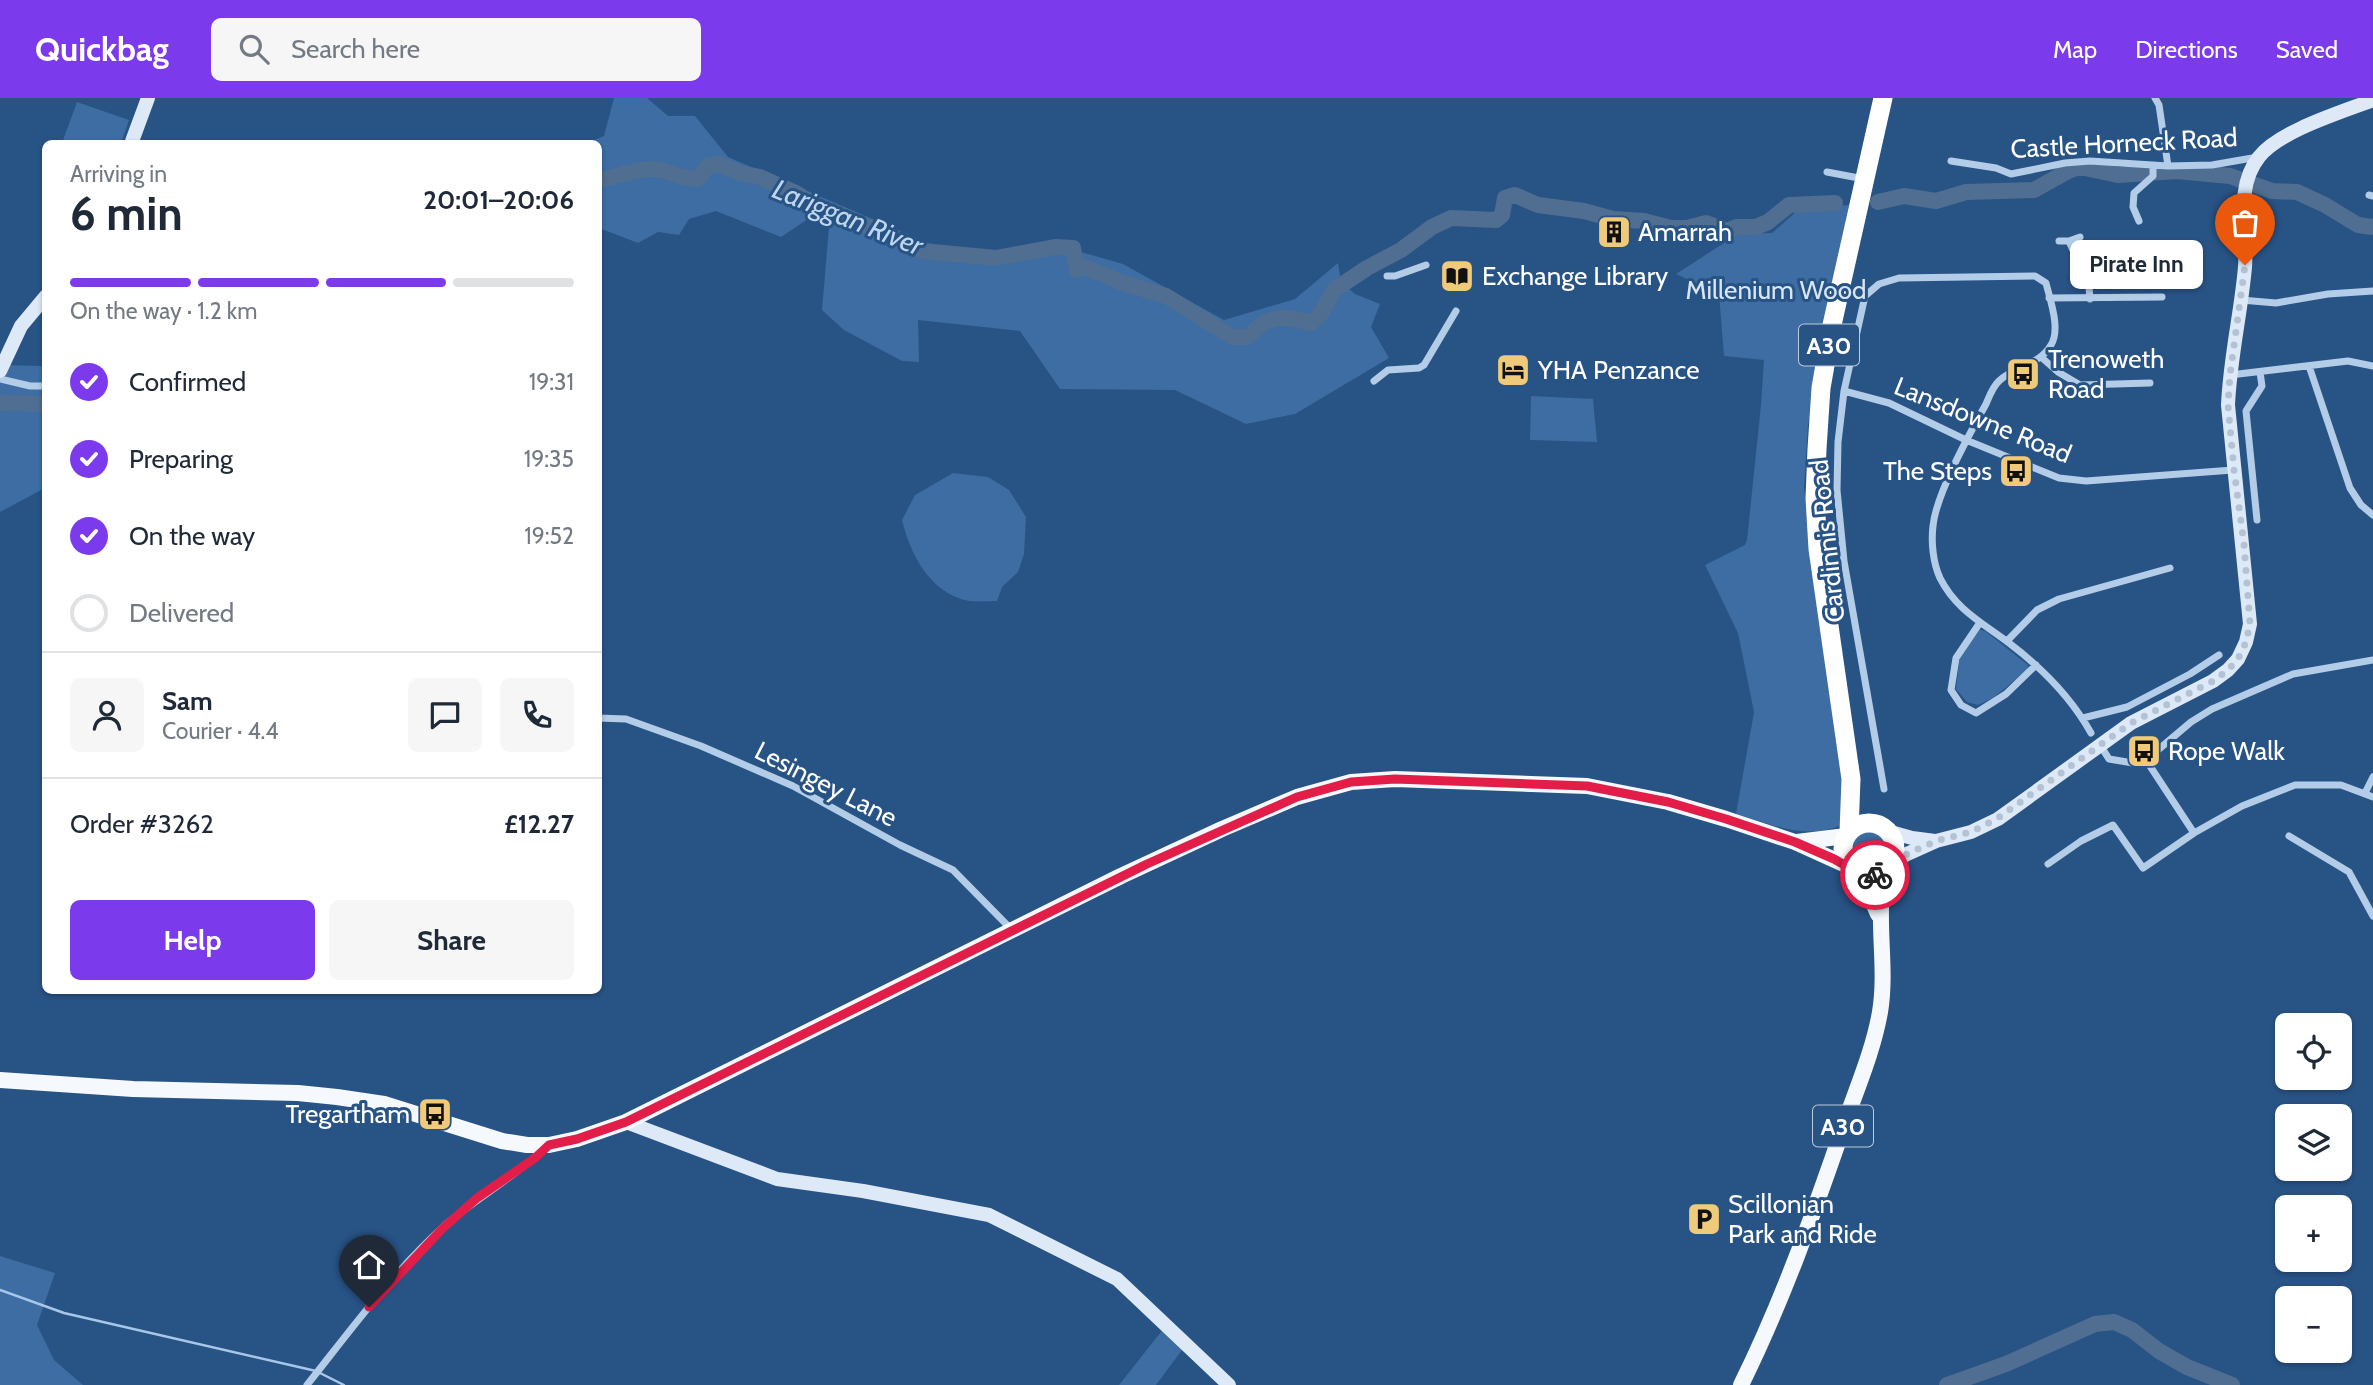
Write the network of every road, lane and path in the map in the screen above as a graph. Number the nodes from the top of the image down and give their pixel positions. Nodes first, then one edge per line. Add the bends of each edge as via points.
1 (148, 98) edge
2 (1883, 98) edge
3 (2155, 98) edge
4 (2373, 100) edge
5 (132, 140) edge
6 (2259, 157) junction
7 (1951, 161) dead end
8 (2168, 166) junction
9 (2153, 171) junction
10 (1827, 172) dead end
11 (1864, 179) junction
12 (2139, 221) dead end
13 (2080, 237) dead end
14 (2059, 240) dead end
15 (2069, 241) junction
16 (1426, 265) dead end
17 (1387, 276) dead end
18 (2373, 291) edge
19 (2049, 298) junction
20 (2162, 298) dead end
21 (2090, 299) junction
22 (2241, 300) junction
23 (42, 301) edge
24 (1456, 311) dead end
25 (2040, 357) junction
26 (2309, 366) junction
27 (2373, 366) edge
28 (0, 371) edge
29 (2260, 372) junction
30 (2230, 375) junction
31 (0, 379) edge
32 (1374, 381) dead end
33 (2150, 383) dead end
34 (42, 386) edge
35 (1844, 391) junction
36 (1966, 440) junction
37 (2234, 470) junction
38 (2373, 515) edge
39 (2257, 520) dead end
40 (2170, 568) dead end
41 (1979, 624) junction
42 (2007, 641) junction
43 (2219, 655) dead end
44 (2373, 660) edge
45 (2036, 664) junction
46 (602, 718) edge
47 (2083, 718) junction
48 (2096, 738) junction
49 (2146, 760) junction
50 (2373, 777) edge
51 (1852, 779) junction
52 (1884, 789) dead end
53 (2369, 795) edge
54 (1883, 828) junction
55 (2193, 833) junction
56 (1847, 834) junction
57 (2289, 836) dead end
58 (1936, 841) junction
59 (1795, 842) junction
60 (2048, 864) dead end
61 (1887, 868) junction
62 (1851, 869) junction
63 (2372, 913) edge
64 (1880, 920) junction
65 (1012, 930) junction
66 (0, 1080) edge
67 (626, 1122) junction
68 (549, 1145) junction
69 (307, 1385) edge
70 (1229, 1385) edge
71 (1741, 1385) edge

1 - 5 street
2 - 11 highway, A30
3 - 8 street
4 - 6 street via 2289,136
6 - 8 street, Castle Horneck Road
6 - 22 street via 2245,188
7 - 9 street, Castle Horneck Road via 2011,174 2090,161
8 - 9 street, Castle Horneck Road
9 - 12 street via 2134,193
10 - 11 street
11 - 51 highway, A30 via 1821,388 1815,498 1818,549
13 - 15 street
14 - 15 street
15 - 21 street
16 - 17 street
18 - 22 street via 2276,303
19 - 21 street
19 - 25 street via 2055,334
19 - 35 street, Cardinnis Road via 2046,283 2035,276 1899,278 1879,284 1866,296
20 - 21 street
22 - 30 street
23 - 28 street via 22,326
24 - 32 street via 1423,365 1388,370
25 - 33 street via 2080,385
25 - 36 street via 1998,381
26 - 27 street via 2348,361
26 - 29 street
26 - 38 street via 2350,488
29 - 30 street
29 - 39 street via 2262,386 2246,411
30 - 37 street
31 - 34 street
35 - 36 street, Lansdowne Road via 1889,403
35 - 52 street, Cardinnis Road via 1837,490 1844,561
36 - 37 street, Lansdowne Road via 2059,478 2086,481
36 - 41 street via 1933,524 1933,554 1940,578
37 - 48 street via 2250,624 2242,651 2213,681
40 - 42 street via 2059,599 2037,610
41 - 42 street
41 - 45 street via 1956,657 1951,690 1961,705 1976,713 2006,694
42 - 45 street
43 - 47 street via 2127,707
44 - 49 street via 2293,674 2212,709
45 - 47 street
46 - 65 street, Lesingey Lane via 626,719 793,786 953,870
47 - 48 street
48 - 49 street via 2109,759
48 - 58 street via 1998,818 1971,832
49 - 55 street
50 - 53 street
51 - 54 highway, A30
51 - 56 highway, A30
53 - 55 street via 2341,785 2295,785
54 - 56 highway via 1860,824
54 - 58 street
54 - 61 highway via 1895,846
55 - 60 street via 2143,868 2113,825
56 - 59 main road
56 - 62 highway via 1842,852
57 - 63 street via 2348,872
58 - 61 street
59 - 62 main road
59 - 65 main road via 1668,802 1587,786 1395,779 1351,782 1316,790 1222,829
61 - 62 highway via 1870,876
61 - 64 main road, A30 via 1880,891
62 - 64 main road, A30
64 - 71 main road, A30 via 1884,979 1870,1049 1818,1203
65 - 67 main road
66 - 68 main road via 337,1097 384,1104 502,1141
67 - 68 main road
67 - 70 street via 777,1179 989,1215 1117,1279
68 - 69 street via 442,1229 384,1289

